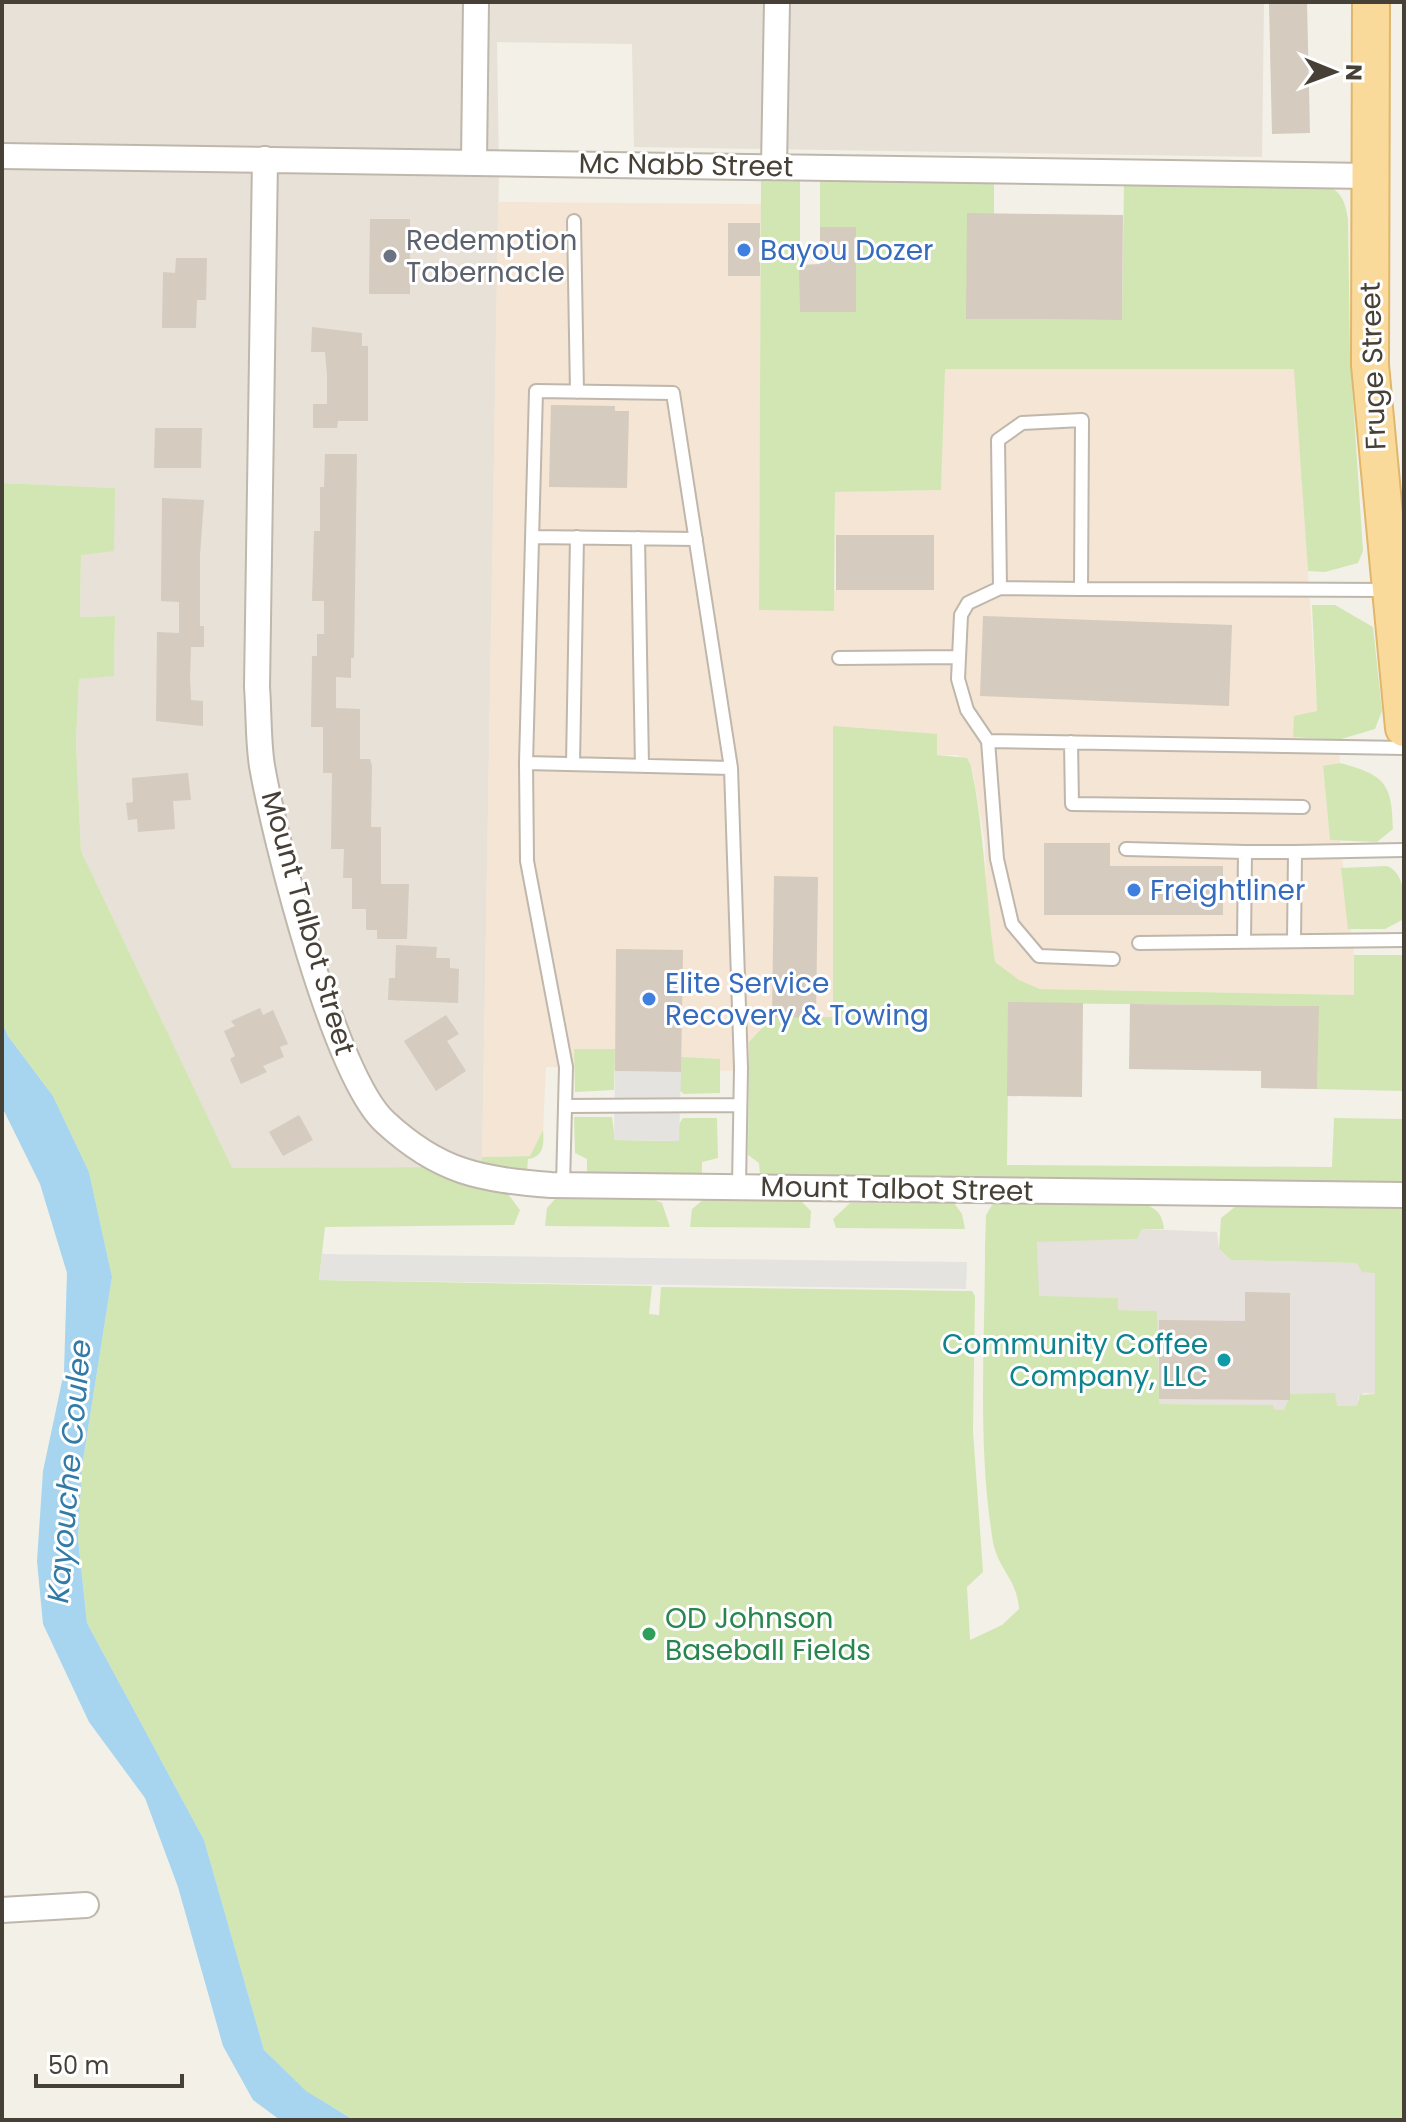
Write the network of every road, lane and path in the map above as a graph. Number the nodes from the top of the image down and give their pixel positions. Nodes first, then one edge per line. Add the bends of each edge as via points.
1 (476, 2) edge
2 (777, 2) edge
3 (1371, 2) edge
4 (2, 156) edge
5 (265, 159) junction
6 (474, 161) junction
7 (774, 166) junction
8 (1369, 176) junction
9 (574, 221) dead end
10 (577, 392) junction
11 (532, 537) junction
12 (577, 537) junction
13 (638, 538) junction
14 (696, 539) junction
15 (1000, 588) junction
16 (1081, 589) junction
17 (1389, 590) junction
18 (959, 657) junction
19 (839, 658) dead end
20 (1404, 728) edge
21 (988, 741) junction
22 (1071, 742) junction
23 (1404, 748) edge
24 (526, 763) junction
25 (573, 764) junction
26 (642, 766) junction
27 (731, 768) junction
28 (1303, 807) dead end
29 (1126, 849) dead end
30 (1404, 850) edge
31 (1245, 852) junction
32 (1295, 852) junction
33 (1404, 940) edge
34 (1294, 941) junction
35 (1244, 942) junction
36 (1139, 943) dead end
37 (1113, 959) dead end
38 (740, 1105) junction
39 (565, 1106) junction
40 (563, 1185) junction
41 (739, 1186) junction
42 (1404, 1195) edge
43 (86, 1905) dead end
44 (2, 1910) edge

1 - 6 street
2 - 7 street
3 - 8 main road, Fruge Street
4 - 5 street, Mc Nabb Street
5 - 6 street, Mc Nabb Street
5 - 40 street, Mount Talbot Street via 257,687 262,763 277,838 351,1070 382,1120 432,1158 486,1179
6 - 7 street, Mc Nabb Street
7 - 8 street, Mc Nabb Street
8 - 17 main road, Fruge Street via 1370,365
9 - 10 lane
10 - 11 lane via 536,391
10 - 14 lane via 673,393
11 - 12 lane
11 - 24 lane
12 - 13 lane
12 - 25 lane
13 - 14 lane
13 - 26 lane
14 - 27 lane
15 - 16 lane
15 - 16 lane via 998,440 1022,423 1082,420
15 - 18 lane via 968,603 961,615
16 - 17 lane
17 - 20 main road, Fruge Street
18 - 19 lane
18 - 21 lane via 958,679 967,710
21 - 22 lane
21 - 37 lane via 997,859 1012,924 1039,956
22 - 23 lane
22 - 28 lane via 1072,804
24 - 25 lane
24 - 39 lane via 527,861 566,1067
25 - 26 lane
26 - 27 lane
27 - 38 lane
29 - 31 lane
30 - 32 lane
31 - 32 lane
31 - 35 lane
32 - 34 lane
33 - 34 lane
34 - 35 lane
35 - 36 lane
38 - 39 lane
38 - 41 lane
39 - 40 lane
40 - 41 street, Mount Talbot Street
41 - 42 street, Mount Talbot Street
43 - 44 street

